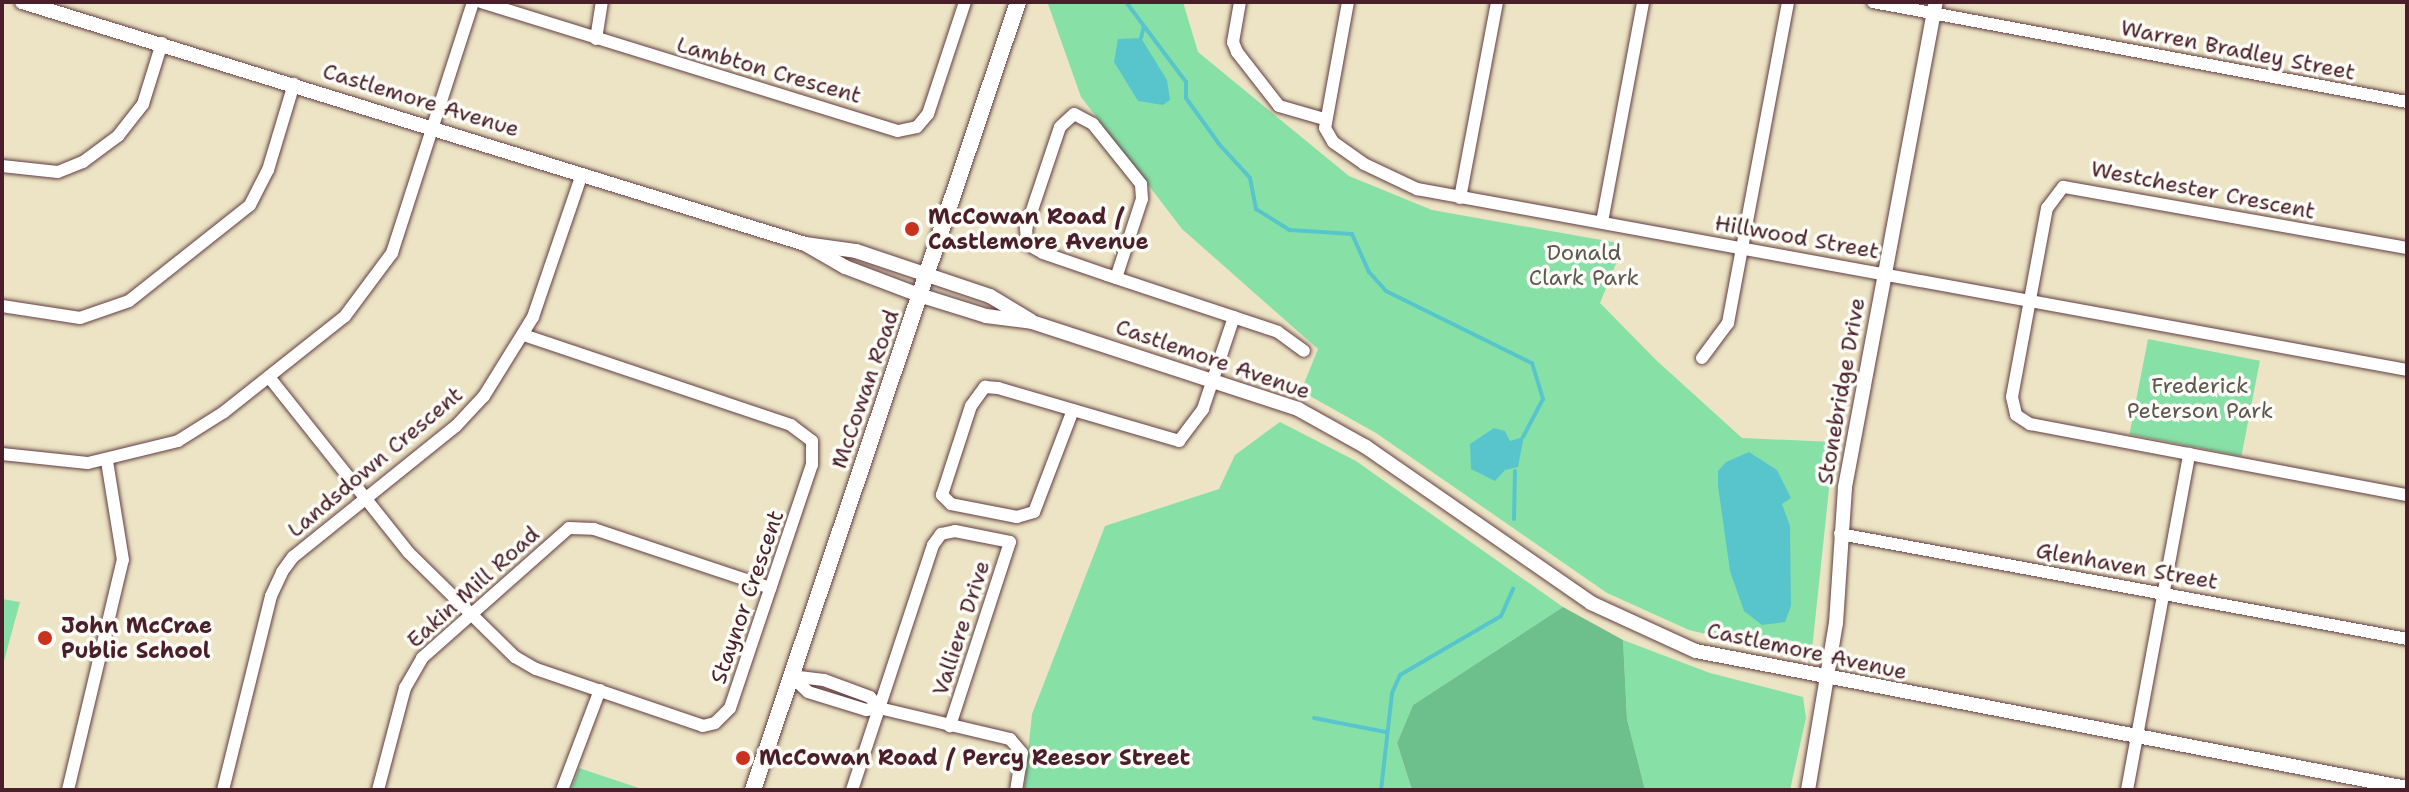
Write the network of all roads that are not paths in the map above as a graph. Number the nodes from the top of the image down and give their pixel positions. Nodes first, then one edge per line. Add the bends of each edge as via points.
1 (22, 2) edge
2 (473, 2) edge
3 (481, 2) edge
4 (602, 2) edge
5 (965, 2) edge
6 (1018, 2) edge
7 (1240, 2) edge
8 (1348, 2) edge
9 (1497, 2) edge
10 (1643, 2) edge
11 (1788, 2) edge
12 (1873, 2) edge
13 (1935, 8) edge
14 (596, 39) junction
15 (162, 43) junction
16 (294, 84) junction
17 (2407, 102) edge
18 (1324, 119) junction
19 (433, 127) junction
20 (2, 166) edge
21 (582, 174) junction
22 (1460, 198) junction
23 (1602, 222) junction
24 (805, 244) junction
25 (1743, 247) junction
26 (2407, 248) edge
27 (925, 273) junction
28 (1885, 273) junction
29 (1116, 278) junction
30 (919, 295) junction
31 (2030, 300) junction
32 (2, 306) edge
33 (1234, 317) junction
34 (1032, 322) junction
35 (524, 335) junction
36 (1304, 351) dead end
37 (1702, 358) dead end
38 (2407, 370) edge
39 (269, 377) junction
40 (1212, 380) junction
41 (1073, 410) junction
42 (2, 454) edge
43 (2189, 454) junction
44 (107, 461) junction
45 (2407, 495) edge
46 (364, 499) junction
47 (1840, 534) junction
48 (770, 588) junction
49 (2163, 593) junction
50 (471, 615) junction
51 (2407, 639) edge
52 (791, 676) junction
53 (1826, 680) junction
54 (600, 690) junction
55 (879, 708) junction
56 (950, 726) junction
57 (2137, 738) junction
58 (2407, 788) edge
59 (68, 790) edge
60 (223, 790) edge
61 (378, 790) edge
62 (562, 790) edge
63 (753, 790) edge
64 (852, 790) edge
65 (1016, 790) edge
66 (1808, 790) edge
67 (2127, 790) edge

1 - 15 street, Castlemore Avenue
2 - 19 street
3 - 14 street, Lambton Crescent
4 - 14 street
5 - 14 street, Lambton Crescent via 928,114 908,130
6 - 27 main road, McCowan Road
7 - 18 street via 1233,42 1237,52 1279,106
8 - 18 street
9 - 22 street
10 - 23 street
11 - 25 street
12 - 13 street, Warren Bradley Street
13 - 17 street, Warren Bradley Street
13 - 28 street, Stonebridge Drive
15 - 16 street, Castlemore Avenue
15 - 20 street via 143,104 118,136 83,162 58,172
16 - 19 street, Castlemore Avenue
16 - 32 street via 268,170 250,205 129,301 80,318
18 - 22 street, Hillwood Street via 1333,142 1364,164 1417,189
19 - 21 street, Castlemore Avenue
19 - 39 street via 398,239 381,273 345,316
21 - 24 street, Castlemore Avenue
21 - 35 street, Landsdown Crescent
22 - 23 street, Hillwood Street
23 - 25 street, Hillwood Street
24 - 27 street, Castlemore Avenue via 853,250
24 - 30 street, Castlemore Avenue via 845,267
25 - 28 street, Hillwood Street
25 - 37 street via 1728,323
26 - 31 street, Westchester Crescent via 2063,187 2047,208
27 - 30 main road, McCowan Road
27 - 34 street, Castlemore Avenue via 990,296
28 - 31 street, Hillwood Street
28 - 47 street, Stonebridge Drive
29 - 29 street via 1142,199 1141,184 1093,124 1074,114 1060,127 1025,235 1033,250
29 - 33 street
30 - 34 street, Castlemore Avenue via 986,316
30 - 52 main road, McCowan Road
31 - 38 street, Hillwood Street
31 - 43 street via 2012,397 2016,415 2030,424
33 - 36 street via 1278,332
33 - 40 street
34 - 40 street, Castlemore Avenue
35 - 46 street, Landsdown Crescent via 484,396 456,426
35 - 48 street, Staynor Crescent via 791,425 808,437 815,449 812,465
39 - 44 street via 178,441
39 - 46 street, Staynor Crescent
40 - 41 street via 1200,416 1179,441
40 - 53 street, Castlemore Avenue via 1336,429 1554,580 1624,621 1714,656
41 - 41 street via 985,387 971,406 942,495 951,504 1017,517 1034,512
42 - 44 street via 65,463
43 - 45 street
43 - 49 street
44 - 59 street via 123,560
46 - 50 street, Staynor Crescent via 432,579
46 - 60 street, Landsdown Crescent via 282,572 271,596
47 - 49 street, Glenhaven Street
47 - 53 street, Stonebridge Drive via 1838,603
48 - 50 street, Eakin Mill Road via 576,526
48 - 54 street, Staynor Crescent via 730,708 715,723 703,726
49 - 51 street, Glenhaven Street
49 - 57 street
50 - 54 street, Staynor Crescent via 525,664
50 - 61 street, Eakin Mill Road via 422,658 411,676
52 - 55 street via 808,692 866,710
52 - 63 main road, McCowan Road
53 - 57 street, Castlemore Avenue
53 - 66 street, Stonebridge Drive
54 - 62 street
55 - 56 street
55 - 56 street, Valliere Drive via 937,539 955,531 1010,542
55 - 64 street
56 - 65 street via 1016,743 1022,760
57 - 58 street, Castlemore Avenue
57 - 67 street

